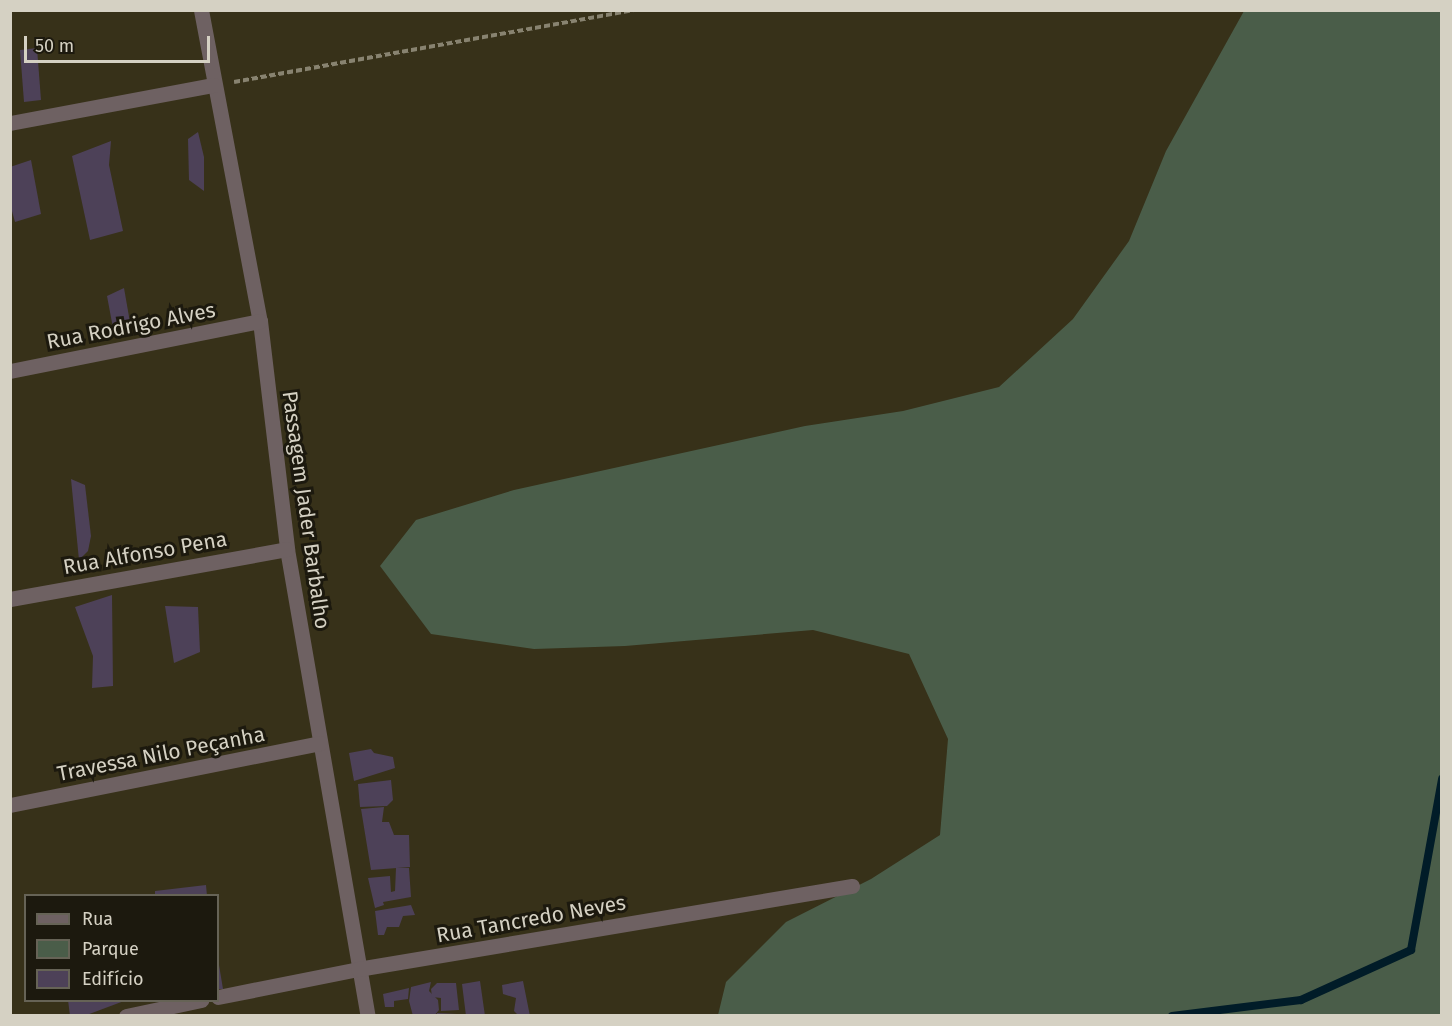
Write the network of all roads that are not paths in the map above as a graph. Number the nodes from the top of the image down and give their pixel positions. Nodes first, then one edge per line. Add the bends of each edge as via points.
1 (201, 10) edge
2 (213, 86) junction
3 (10, 123) edge
4 (260, 321) junction
5 (10, 372) edge
6 (287, 549) junction
7 (10, 599) edge
8 (320, 743) junction
9 (10, 805) edge
10 (852, 886) dead end
11 (358, 969) junction
12 (219, 997) edge
13 (192, 1002) edge
14 (126, 1016) edge
15 (368, 1016) edge

1 - 2 street, Passagem Jader Barbalho
2 - 3 street
2 - 4 street, Passagem Jader Barbalho
4 - 5 street, Rua Rodrigo Alves
4 - 6 street, Passagem Jader Barbalho
6 - 7 street, Rua Alfonso Pena
6 - 8 street, Passagem Jader Barbalho
8 - 9 street, Travessa Nilo Peçanha
8 - 11 street, Passagem Jader Barbalho
10 - 11 street, Rua Tancredo Neves
11 - 12 street, Rua Tancredo Neves
11 - 15 street, Passagem Jader Barbalho
13 - 14 street

